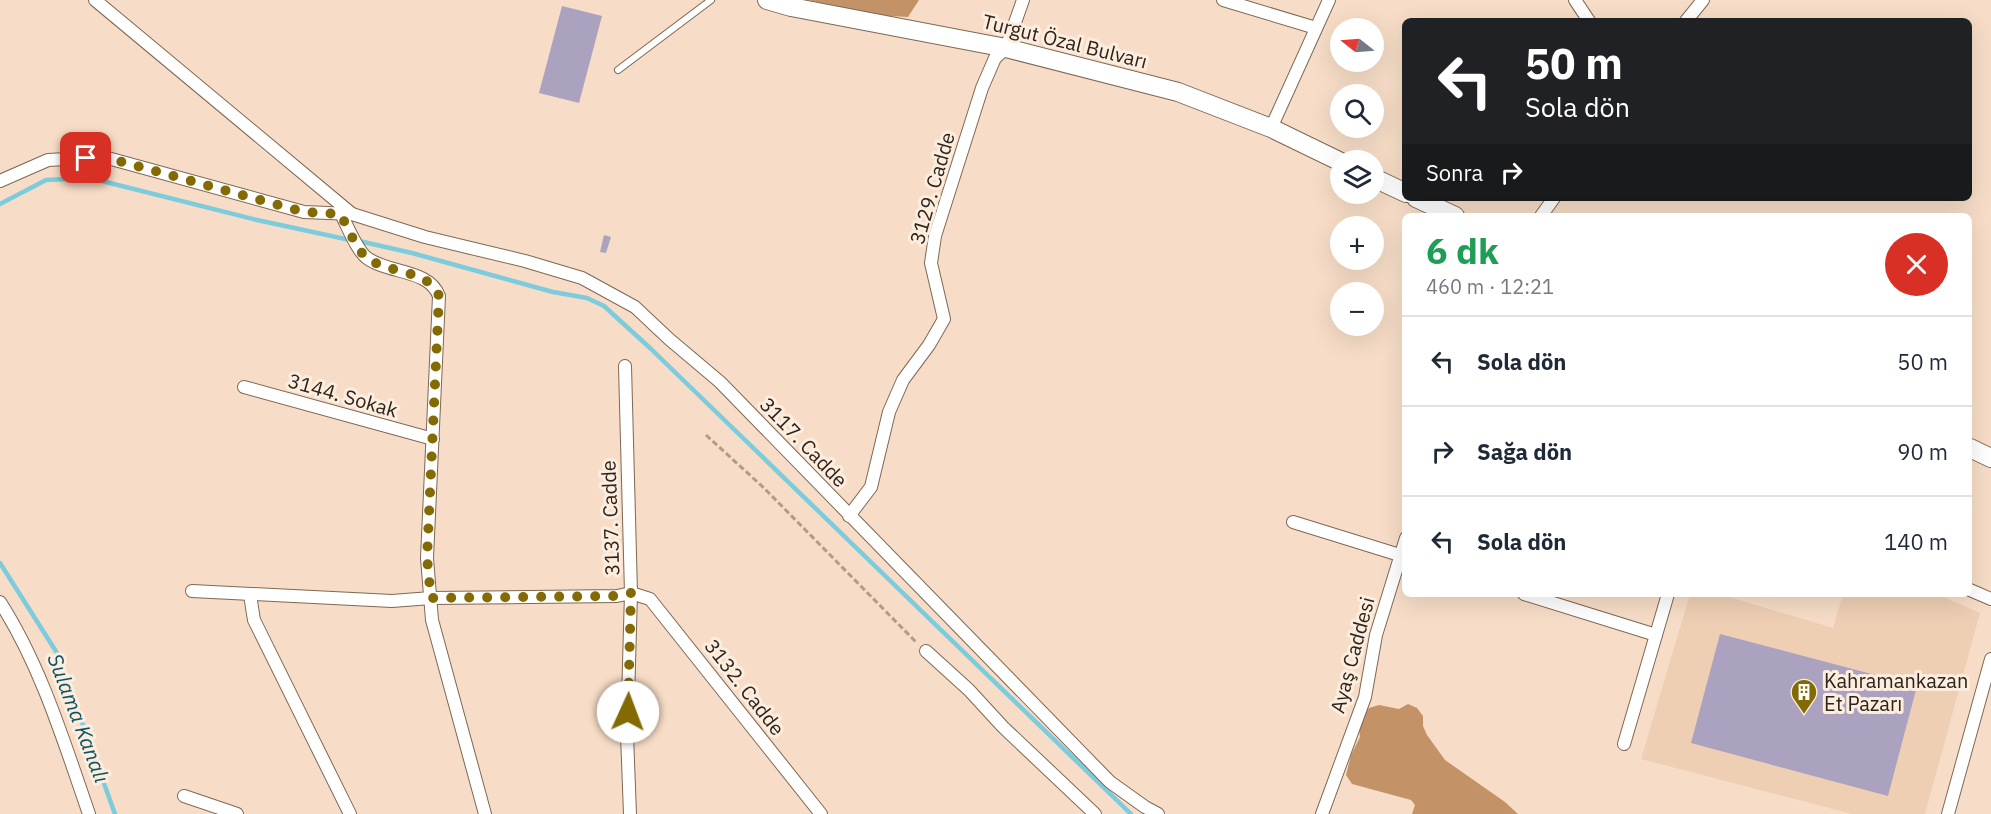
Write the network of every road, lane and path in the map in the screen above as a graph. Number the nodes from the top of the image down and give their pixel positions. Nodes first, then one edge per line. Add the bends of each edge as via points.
1 (95, 0) edge
2 (711, 0) edge
3 (767, 0) edge
4 (1023, 0) edge
5 (1223, 0) edge
6 (1329, 0) edge
7 (1575, 0) edge
8 (1703, 0) edge
9 (1587, 18) edge
10 (1688, 18) edge
11 (1316, 28) junction
12 (1006, 48) junction
13 (618, 70) dead end
14 (1271, 128) junction
15 (1330, 157) edge
16 (0, 181) edge
17 (1384, 183) edge
18 (1402, 191) edge
19 (1422, 201) edge
20 (1448, 213) edge
21 (346, 214) junction
22 (625, 366) dead end
23 (244, 387) dead end
24 (706, 435) dead end
25 (433, 439) junction
26 (1972, 449) edge
27 (1991, 458) edge
28 (849, 516) junction
29 (1293, 522) dead end
30 (1402, 556) edge
31 (1402, 559) edge
32 (192, 591) dead end
33 (1972, 591) edge
34 (631, 593) junction
35 (250, 595) junction
36 (1534, 597) edge
37 (1667, 597) edge
38 (431, 598) junction
39 (1991, 599) edge
40 (0, 602) edge
41 (1656, 635) junction
42 (926, 651) joint
43 (1991, 659) edge
44 (1624, 744) dead end
45 (184, 796) dead end
46 (89, 814) edge
47 (237, 814) edge
48 (350, 814) edge
49 (484, 814) edge
50 (630, 814) edge
51 (821, 814) edge
52 (1095, 814) edge
53 (1158, 814) edge
54 (1322, 814) edge
55 (1948, 814) edge

1 - 21 street
2 - 13 lane
3 - 12 street, Turgut Özal Bulvarı via 790,8
4 - 12 street, 3129. Cadde
5 - 11 street
6 - 11 street
7 - 9 street
8 - 10 street
11 - 14 street
12 - 14 street, Turgut Özal Bulvarı via 1178,92
12 - 28 street, 3129. Cadde via 995,58 982,88 935,236 931,264 944,319 903,380 889,412 871,487
14 - 15 street, Turgut Özal Bulvarı
16 - 21 street via 48,160 104,157 304,212
17 - 18 street
19 - 20 street
21 - 25 street via 364,256 423,278 436,287 439,296
21 - 28 street, 3117. Cadde via 582,278 635,306 720,382
22 - 34 street, 3137. Cadde
23 - 25 street, 3144. Sokak
24 - 42 path
25 - 38 street via 427,558
26 - 27 street
28 - 53 street, 3117. Cadde via 1110,782
29 - 30 street
31 - 54 street, Ayaş Caddesi via 1376,635 1365,697
32 - 35 street
33 - 39 street
34 - 38 street
34 - 50 street, 3137. Cadde via 627,735
34 - 51 street, 3132. Cadde via 650,599
35 - 38 street via 392,601
35 - 48 street via 254,620
36 - 41 street
37 - 41 street
38 - 49 street via 432,620
40 - 46 street via 16,626 55,716
41 - 44 street
42 - 52 street
43 - 55 street
45 - 47 street

